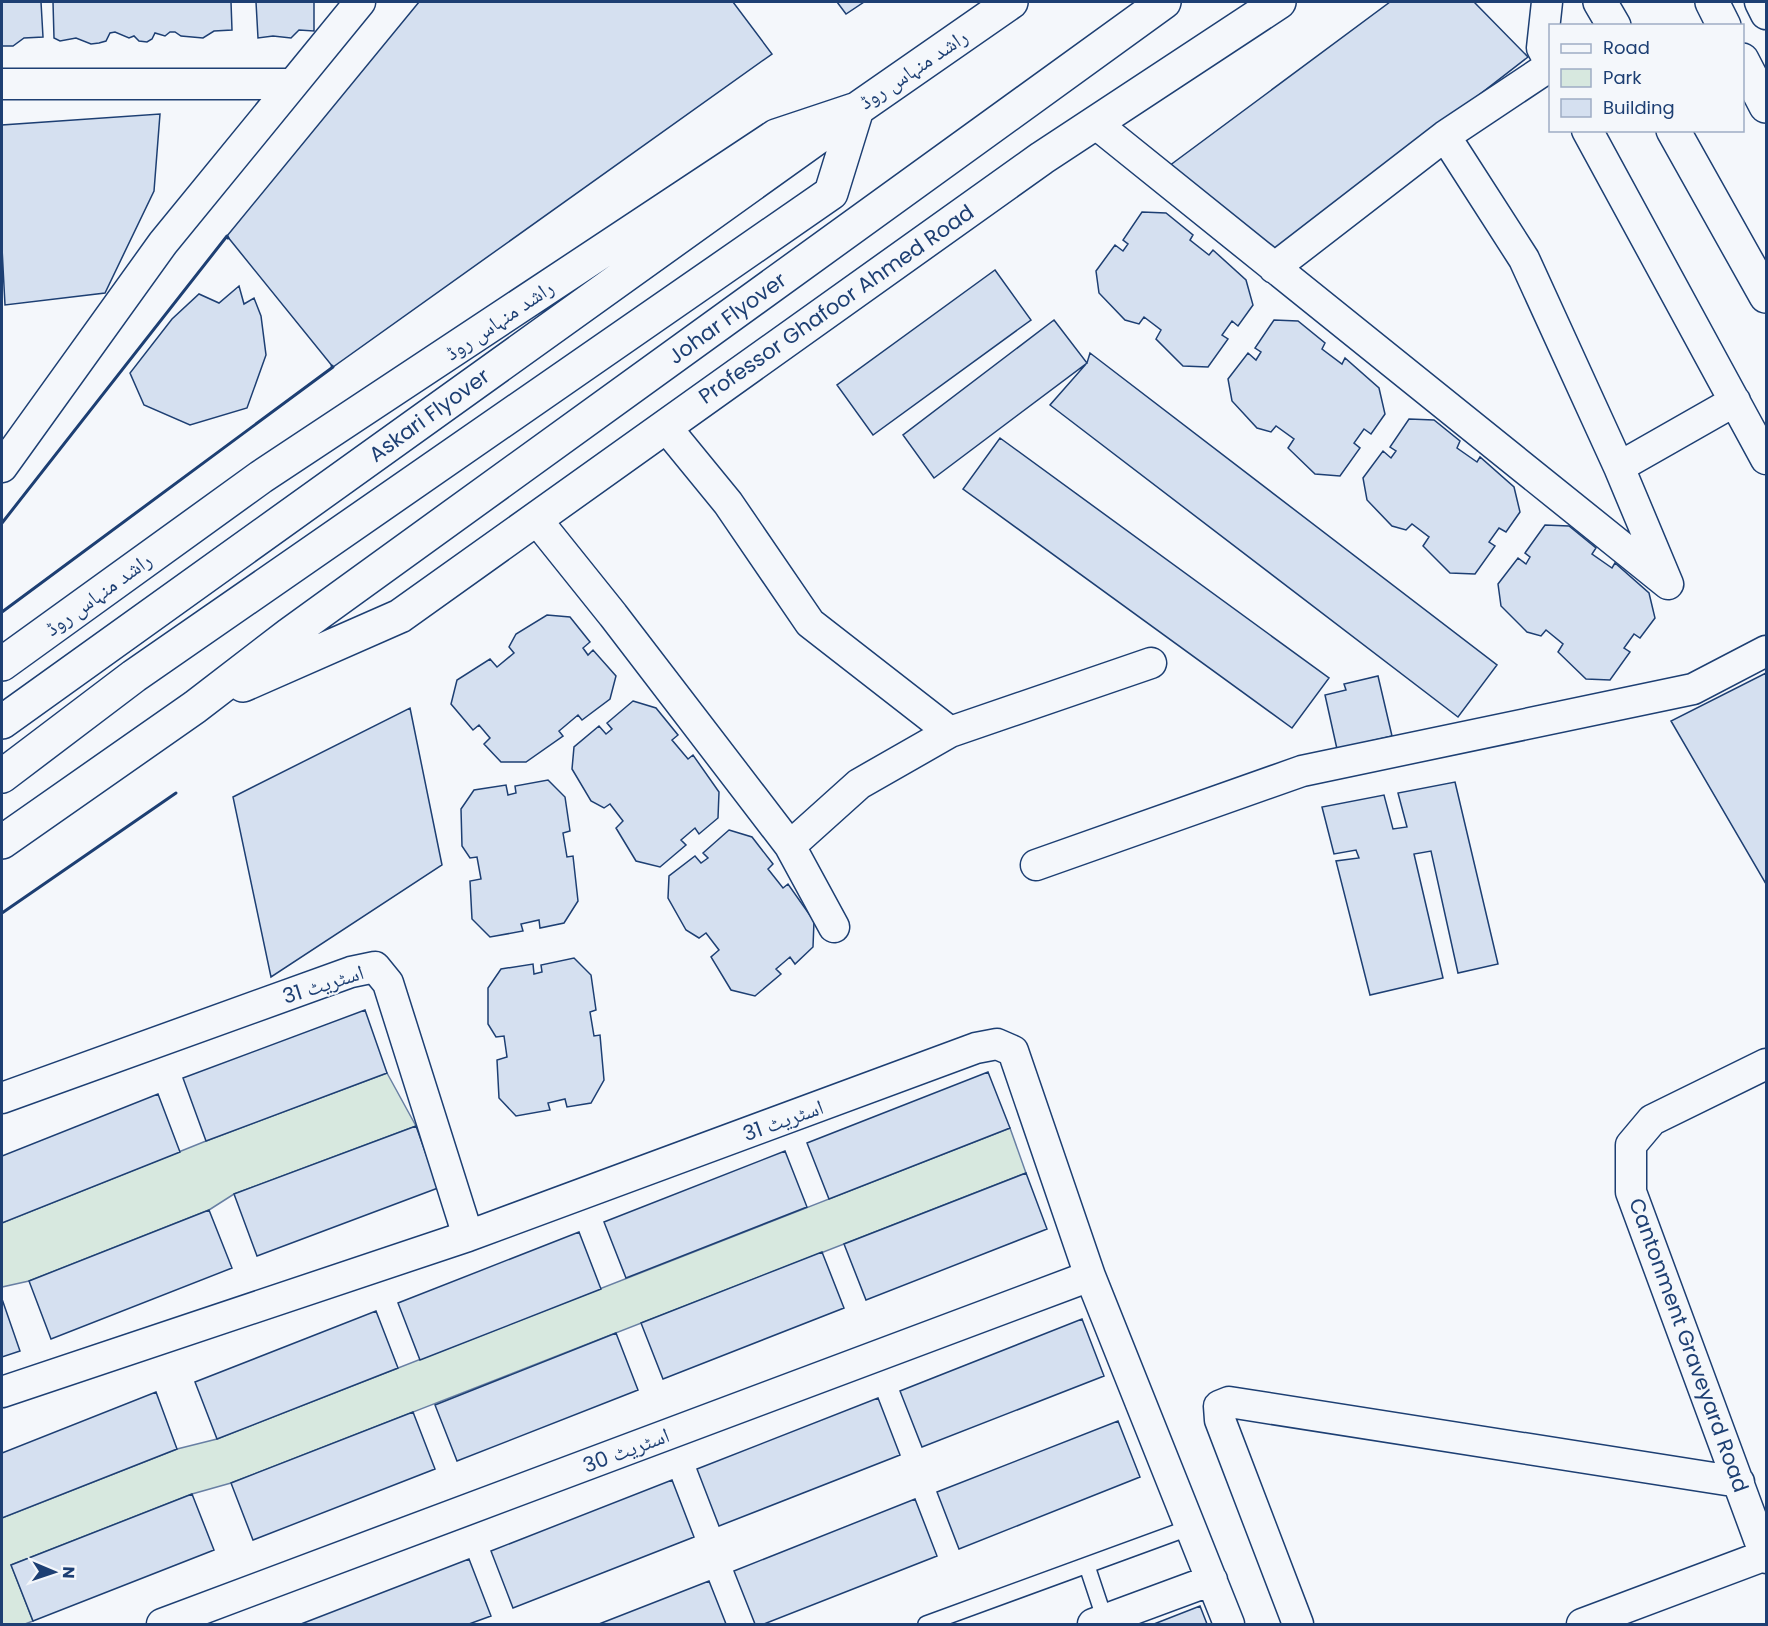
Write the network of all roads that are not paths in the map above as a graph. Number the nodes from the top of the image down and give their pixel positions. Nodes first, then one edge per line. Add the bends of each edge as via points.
1 (360, 2) edge
2 (1011, 2) edge
3 (1164, 2) edge
4 (1279, 2) edge
5 (1547, 2) edge
6 (1712, 2) edge
7 (1760, 2) edge
8 (1767, 14) edge
9 (1723, 24) edge
10 (1549, 61) edge
11 (1744, 62) edge
12 (1549, 66) edge
13 (2, 84) edge
14 (293, 84) junction
15 (1767, 106) edge
16 (857, 109) junction
17 (1095, 123) junction
18 (1588, 132) edge
19 (1674, 132) edge
20 (1445, 136) junction
21 (1274, 268) junction
22 (1767, 296) edge
23 (1735, 401) junction
24 (665, 426) junction
25 (1767, 459) edge
26 (2, 467) edge
27 (1618, 467) junction
28 (536, 519) junction
29 (1767, 651) edge
30 (2, 663) edge
31 (1151, 663) dead end
32 (195, 707) junction
33 (2, 722) edge
34 (950, 732) junction
35 (2, 776) edge
36 (2, 842) edge
37 (790, 846) junction
38 (1036, 865) dead end
39 (834, 927) dead end
40 (1767, 1064) edge
41 (2, 1098) edge
42 (468, 1236) junction
43 (1090, 1276) junction
44 (2, 1392) edge
45 (1739, 1482) junction
46 (1759, 1509) edge
47 (1191, 1527) junction
48 (1766, 1557) edge
49 (1087, 1566) junction
50 (1212, 1580) junction
51 (1099, 1622) edge
52 (162, 1624) edge
53 (926, 1624) edge
54 (1229, 1624) edge
55 (1298, 1624) edge
56 (1582, 1624) edge

1 - 14 street
2 - 16 main road, راشد منہاس روڈ
3 - 32 main road, Johar Flyover via 290,634
4 - 17 main road, Professor Ghafoor Ahmed Road
5 - 10 street via 1542,48
6 - 9 main road
7 - 8 street
11 - 15 main road
12 - 20 street
13 - 14 street
14 - 26 street via 163,243
16 - 30 main road, راشد منہاس روڈ via 776,136 261,477
16 - 33 main road, Askari Flyover
16 - 35 main road via 831,193 134,676
17 - 21 street
17 - 24 main road, Professor Ghafoor Ahmed Road
18 - 23 street
19 - 22 main road
20 - 21 street
20 - 27 street via 1524,259
21 - 27 street via 1668,584
23 - 25 street
23 - 27 street
24 - 28 main road, Professor Ghafoor Ahmed Road
24 - 34 street via 728,503 810,623
28 - 32 main road, Professor Ghafoor Ahmed Road via 400,616
28 - 37 street
29 - 38 street via 1693,689 1302,771
31 - 34 street
32 - 36 main road
34 - 37 street via 859,784
37 - 39 street
40 - 45 street, Cantonment Graveyard Road via 1652,1120 1631,1145 1631,1192
41 - 42 street, اسٹریٹ 31 via 351,972 375,967 388,983
42 - 43 street, اسٹریٹ 31 via 976,1048 997,1044 1012,1051
42 - 44 street, اسٹریٹ 31
43 - 47 street
43 - 52 street, اسٹریٹ 30
45 - 46 street, Cantonment Graveyard Road
45 - 55 street via 1229,1402 1219,1406 1220,1420
46 - 48 street, Cantonment Graveyard Road
47 - 49 lane
47 - 50 street
48 - 56 street
49 - 51 lane
49 - 53 lane
50 - 51 street
50 - 54 street

